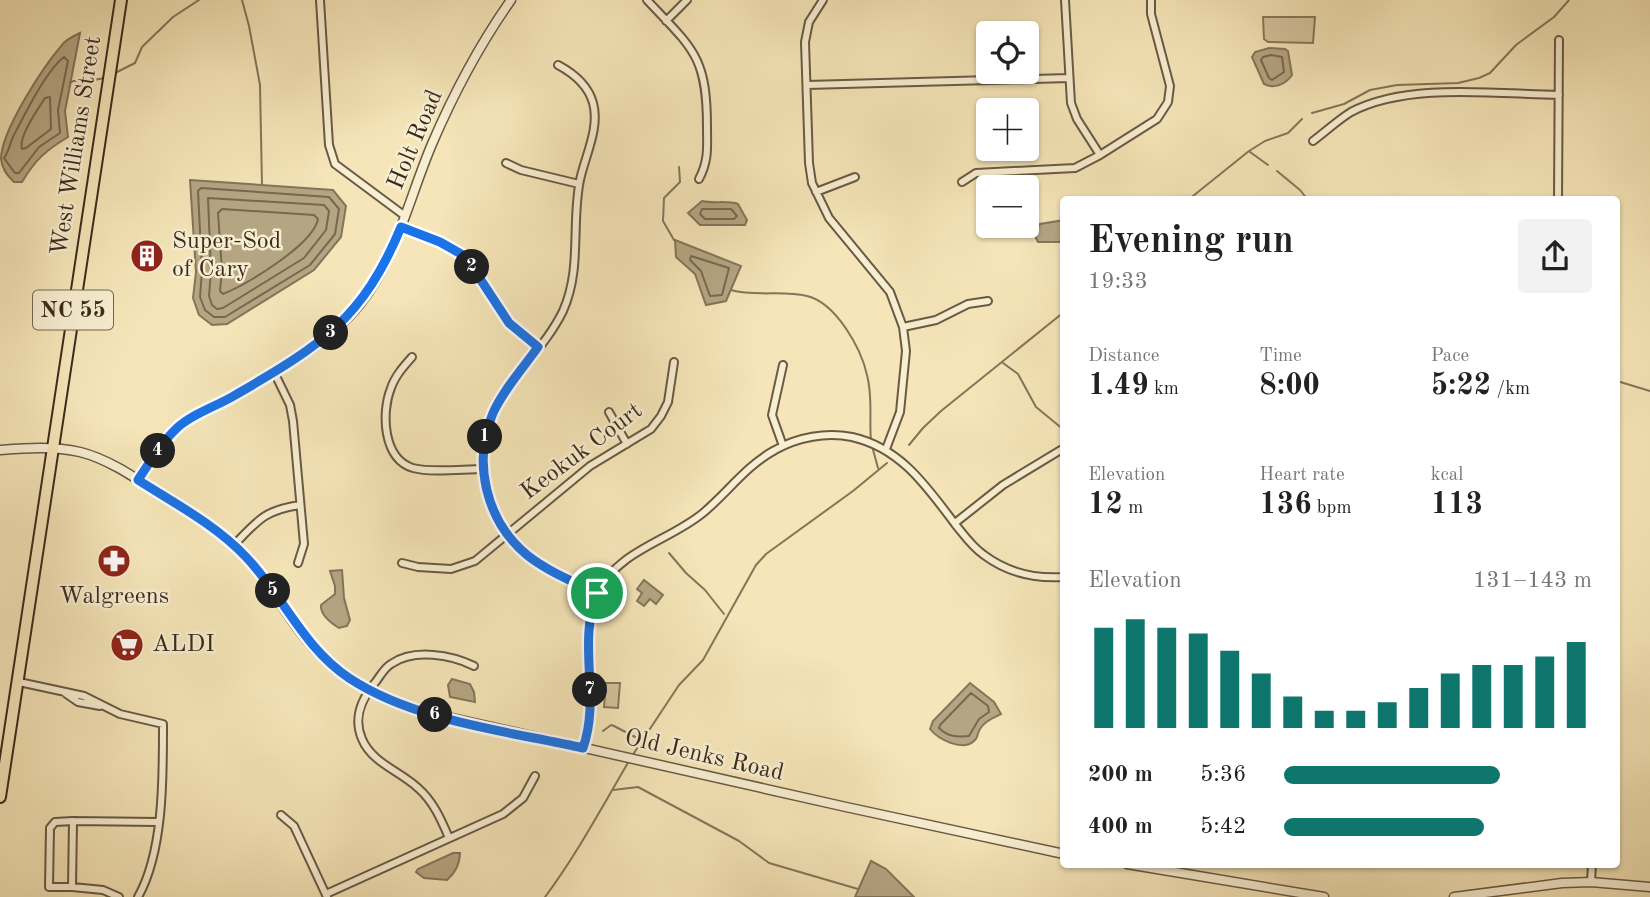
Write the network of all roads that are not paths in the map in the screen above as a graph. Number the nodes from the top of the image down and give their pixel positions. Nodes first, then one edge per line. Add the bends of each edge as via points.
1 (121, 0) edge
2 (320, 0) edge
3 (511, 0) edge
4 (647, 0) edge
5 (687, 0) edge
6 (823, 0) edge
7 (1065, 0) edge
8 (1151, 0) edge
9 (666, 20) junction
10 (1559, 40) dead end
11 (558, 65) dead end
12 (1069, 78) junction
13 (807, 85) junction
14 (1559, 95) junction
15 (1313, 141) dead end
16 (1100, 155) junction
17 (506, 163) dead end
18 (855, 177) dead end
19 (699, 179) dead end
20 (962, 182) dead end
21 (579, 184) junction
22 (816, 192) junction
23 (1558, 196) edge
24 (405, 216) junction
25 (401, 227) junction
26 (988, 301) dead end
27 (904, 327) junction
28 (538, 347) junction
29 (412, 357) dead end
30 (674, 362) dead end
31 (783, 365) dead end
32 (274, 372) junction
33 (609, 412) dead end
34 (627, 444) junction
35 (783, 446) junction
36 (53, 447) junction
37 (886, 449) junction
38 (0, 450) edge
39 (1060, 450) edge
40 (483, 469) junction
41 (138, 480) junction
42 (300, 505) junction
43 (955, 523) junction
44 (507, 534) junction
45 (234, 545) junction
46 (298, 563) dead end
47 (402, 563) dead end
48 (1060, 577) edge
49 (597, 593) junction
50 (474, 666) dead end
51 (19, 682) junction
52 (369, 690) junction
53 (583, 748) junction
54 (535, 776) dead end
55 (0, 797) edge
56 (281, 815) dead end
57 (73, 821) junction
58 (158, 822) junction
59 (449, 838) junction
60 (1060, 852) edge
61 (1151, 868) edge
62 (1592, 868) edge
63 (1591, 882) junction
64 (72, 887) junction
65 (1650, 887) edge
66 (326, 895) edge
67 (120, 897) edge
68 (138, 897) edge
69 (1324, 897) edge
70 (1454, 897) edge

1 - 36 main road, West Williams Street / NC 55
2 - 24 street via 329,145 335,164
3 - 24 street, Holt Road via 432,143
4 - 9 street
5 - 9 street
6 - 13 street via 807,32
7 - 12 street
8 - 16 street via 1169,97 1157,119
9 - 19 street via 694,52 705,80 707,163
10 - 14 street
11 - 21 street via 581,82 594,105 594,126
12 - 13 street
12 - 16 street via 1073,110
13 - 22 street via 808,163
14 - 15 street via 1431,92 1399,96 1352,112
14 - 23 street
16 - 20 street via 1075,168 976,173
17 - 21 street
18 - 22 street
21 - 28 street via 570,291 561,314
22 - 27 street via 829,218 890,292
24 - 25 street, Holt Road
25 - 28 street via 461,254 509,323
25 - 32 street, Holt Road via 376,281 347,318
26 - 27 street
27 - 37 street via 900,412
28 - 40 street via 492,416
29 - 40 street via 394,379 388,398 388,434 394,454 421,469
30 - 34 street, Keokuk Court via 671,395 662,416
31 - 35 street via 772,415
32 - 41 street, Holt Road via 177,428
32 - 42 street via 291,408
33 - 34 street
34 - 44 street, Keokuk Court via 590,466
35 - 37 street via 831,435
35 - 49 street via 696,518 625,559
36 - 38 street, Old Jenks Road
36 - 41 street, Old Jenks Road via 98,457
36 - 51 main road, West Williams Street / NC 55
37 - 43 street via 915,474
39 - 43 street via 1003,485
40 - 44 street via 491,507
41 - 45 street, Old Jenks Road
42 - 45 street via 268,513
42 - 46 street via 304,544
43 - 48 street via 969,542 998,564 1025,575
44 - 47 street, Keokuk Court via 475,561 458,567
44 - 49 street via 528,556
45 - 52 street, Old Jenks Road via 269,585 305,639
49 - 53 street via 588,624 591,706
50 - 52 street via 452,657 406,657 386,668
51 - 55 main road, West Williams Street / NC 55
51 - 58 street via 163,724
52 - 53 street, Old Jenks Road via 412,709
52 - 59 street via 359,711 362,739 370,753 428,798
53 - 60 street, Old Jenks Road
54 - 59 street via 511,809
56 - 66 street via 294,826
57 - 58 street
57 - 64 street
57 - 64 street via 52,824 49,887
58 - 68 street via 152,863
59 - 66 street
61 - 69 street
62 - 63 street
63 - 65 street
63 - 70 street
64 - 67 street

